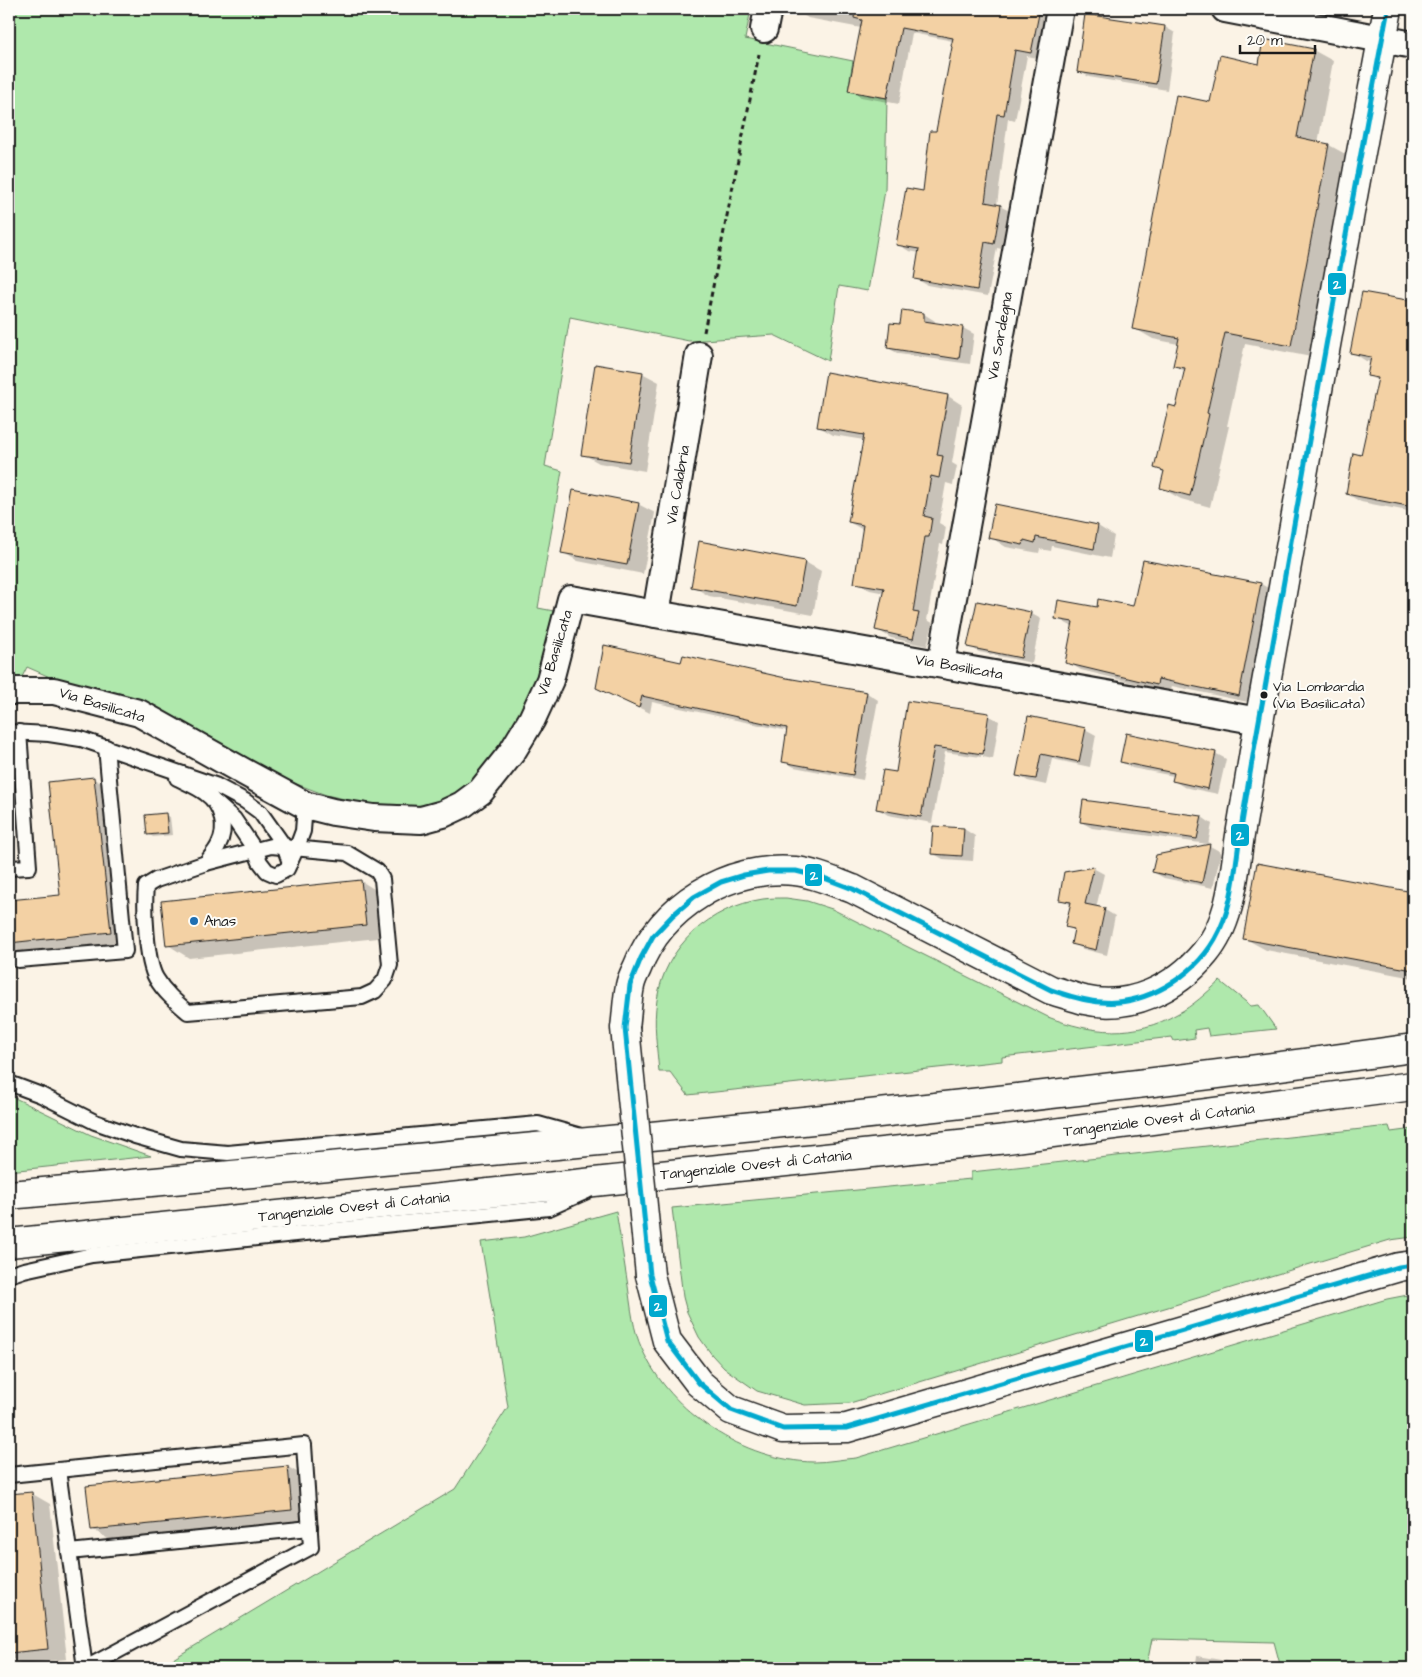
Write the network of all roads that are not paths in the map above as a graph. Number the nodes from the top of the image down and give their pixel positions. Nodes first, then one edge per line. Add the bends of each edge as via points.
1 (1060, 9) edge
2 (1225, 9) edge
3 (1388, 9) edge
4 (1382, 39) junction
5 (1413, 45) edge
6 (699, 355) road end
7 (656, 614) junction
8 (940, 664) junction
9 (9, 691) edge
10 (1259, 721) junction
11 (14, 732) edge
12 (106, 747) junction
13 (155, 765) junction
14 (216, 803) junction
15 (305, 805) junction
16 (291, 847) junction
17 (255, 850) junction
18 (206, 863) junction
19 (9, 868) edge
20 (18, 960) dead end
21 (1413, 1048) edge
22 (9, 1083) edge
23 (1413, 1086) edge
24 (601, 1141) junction
25 (609, 1181) junction
26 (9, 1195) edge
27 (9, 1243) edge
28 (1413, 1265) edge
29 (9, 1275) edge
30 (58, 1470) junction
31 (9, 1475) edge
32 (310, 1528) junction
33 (69, 1552) junction
34 (85, 1668) edge

1 - 8 street, Via Sardegna
2 - 4 street
3 - 4 main road
4 - 5 street
4 - 10 main road
6 - 7 street, Via Calabria
7 - 8 street, Via Basilicata
7 - 15 street, Via Basilicata via 571,599 550,680 532,720 481,791 462,805 421,820 374,818
8 - 10 street, Via Basilicata
9 - 15 street, Via Basilicata via 54,690 139,713
10 - 28 main road, bridge via 1228,905 1217,935 1206,952 1170,986 1140,998 1111,1002 1086,1000 1051,990 853,889 796,871 768,871 721,882 694,897 673,915 654,936 641,958 630,985 626,1028 650,1275 667,1341 699,1383 732,1410 783,1429 847,1428
11 - 12 lane via 50,734
11 - 19 lane via 29,866
12 - 13 lane
12 - 20 lane via 125,951
13 - 14 lane via 205,793
13 - 16 lane via 207,781 245,801 260,812
14 - 17 lane via 234,819
14 - 18 lane via 223,827 219,845
15 - 16 lane via 303,831
16 - 17 lane via 271,846
16 - 17 lane via 287,869 276,875 267,871
16 - 18 lane via 347,853 377,871 382,879 390,965 385,980 376,991 362,997 188,1012 164,991 150,962 146,886
17 - 18 lane
21 - 24 main road via 1012,1100
22 - 24 lane via 95,1122 181,1149 228,1153 538,1124
23 - 25 main road, Tangenziale Ovest di Catania via 1007,1139
24 - 26 main road
25 - 27 main road, Tangenziale Ovest di Catania
25 - 29 lane via 549,1208 92,1254
30 - 31 lane
30 - 32 lane via 304,1445
30 - 33 lane
32 - 33 lane
32 - 34 lane via 312,1547
33 - 34 lane

